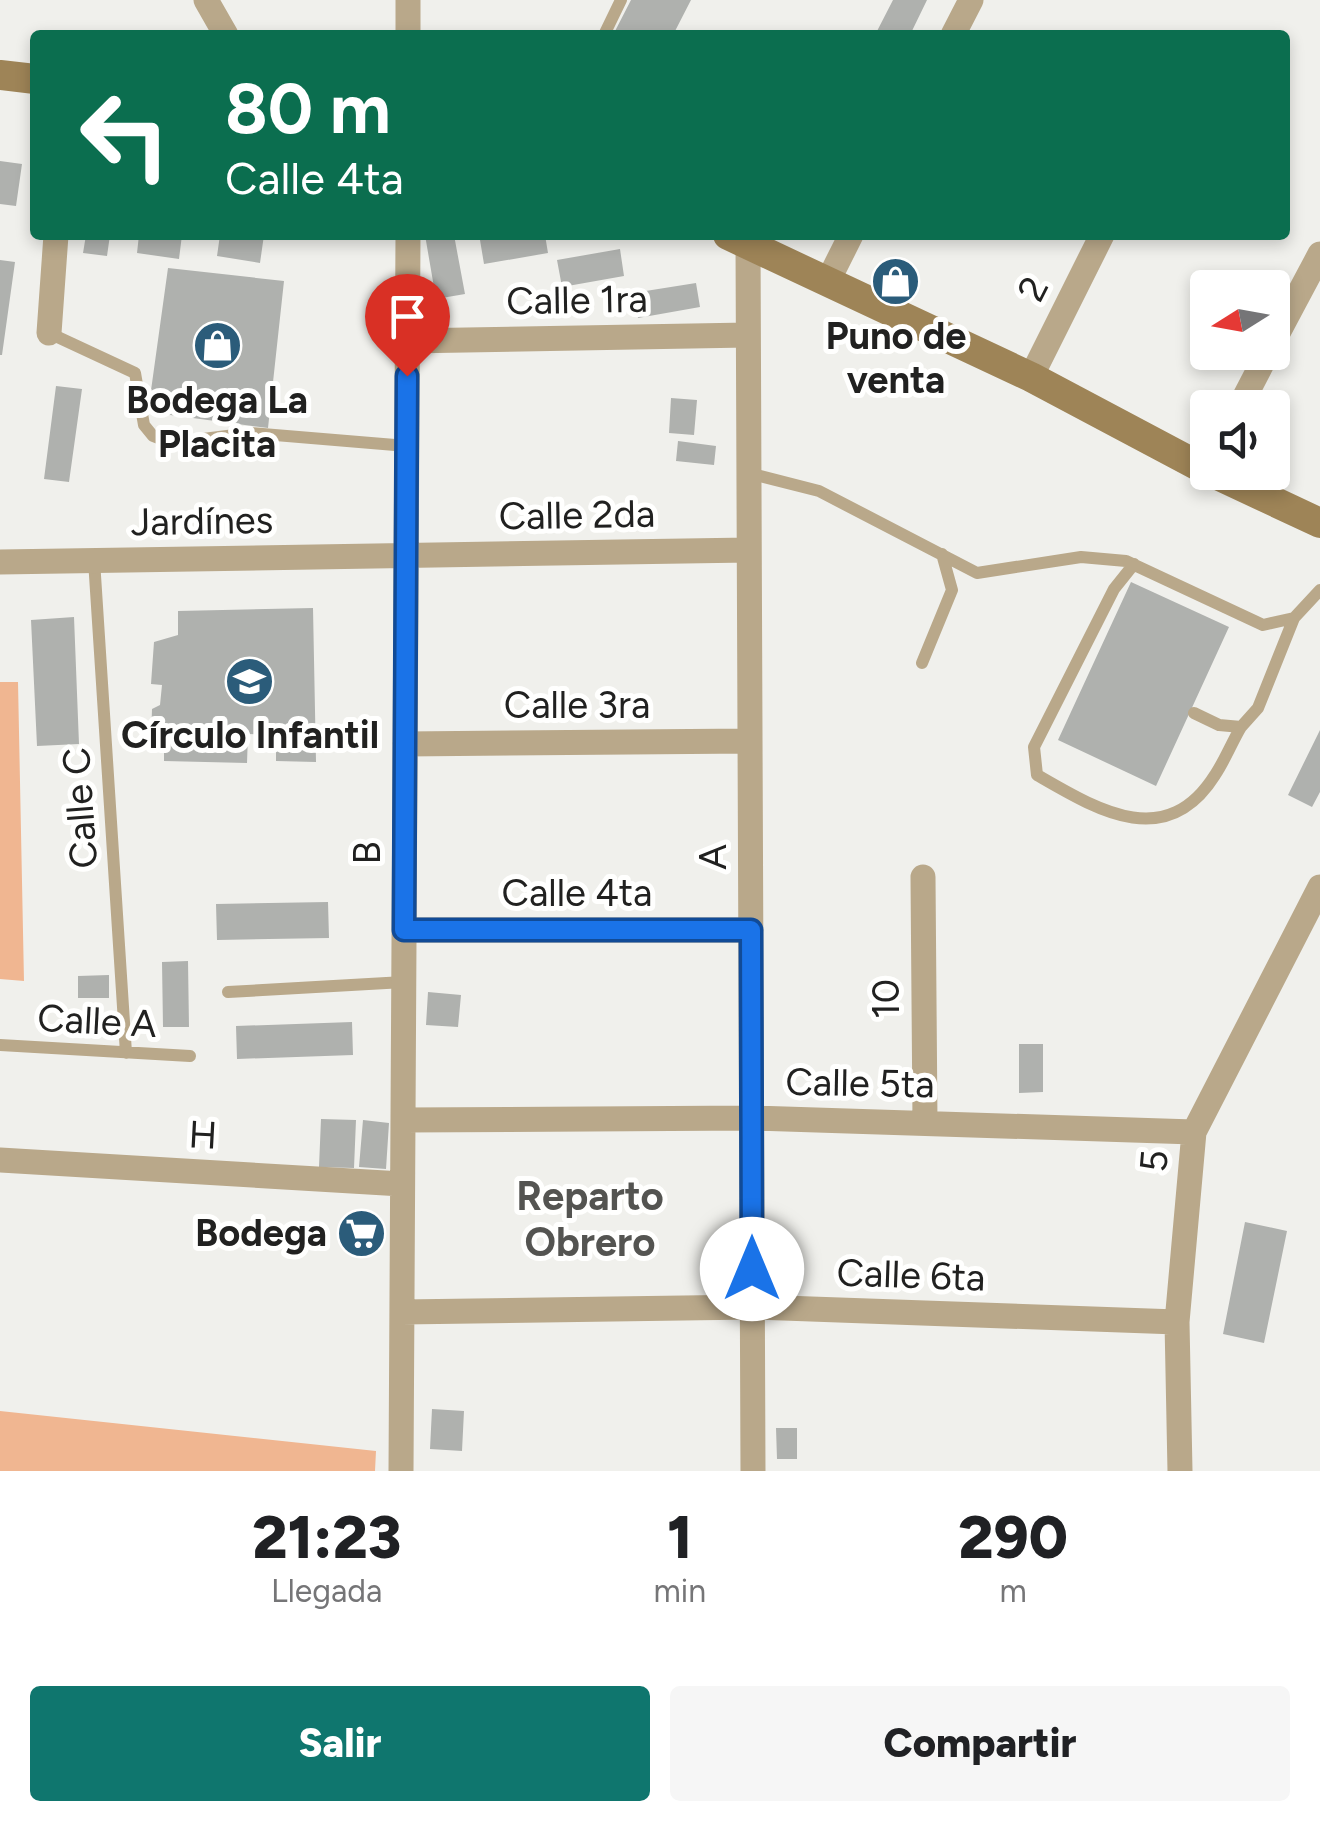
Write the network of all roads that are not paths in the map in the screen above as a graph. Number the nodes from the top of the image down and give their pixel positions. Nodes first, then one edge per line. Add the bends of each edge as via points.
1 (206, 0) edge
2 (408, 0) edge
3 (621, 0) edge
4 (971, 0) edge
5 (223, 30) edge
6 (408, 30) edge
7 (606, 30) edge
8 (956, 30) edge
9 (0, 75) edge
10 (30, 78) edge
11 (56, 240) edge
12 (408, 240) edge
13 (738, 240) edge
14 (742, 240) edge
15 (848, 240) edge
16 (1099, 240) edge
17 (1320, 254) edge
18 (828, 280) junction
19 (1290, 310) edge
20 (49, 333) joint
21 (748, 334) junction
22 (408, 341) junction
23 (1030, 377) junction
24 (406, 446) junction
25 (1190, 461) edge
26 (748, 473) junction
27 (1250, 490) edge
28 (1320, 523) edge
29 (749, 550) junction
30 (942, 554) junction
31 (406, 555) junction
32 (94, 560) junction
33 (0, 562) edge
34 (1134, 564) junction
35 (1320, 590) edge
36 (1294, 618) junction
37 (922, 662) dead end
38 (1194, 713) dead end
39 (1242, 727) junction
40 (750, 742) junction
41 (405, 744) junction
42 (923, 877) dead end
43 (1320, 888) edge
44 (404, 930) junction
45 (751, 930) junction
46 (404, 982) junction
47 (228, 992) dead end
48 (0, 1045) edge
49 (126, 1052) junction
50 (190, 1056) dead end
51 (752, 1118) junction
52 (403, 1120) junction
53 (925, 1122) junction
54 (1194, 1132) junction
55 (0, 1160) edge
56 (402, 1184) junction
57 (753, 1307) junction
58 (402, 1312) junction
59 (1178, 1322) junction
60 (401, 1471) edge
61 (753, 1471) edge
62 (1180, 1471) edge

1 - 5 street
2 - 6 street
3 - 7 lane
4 - 8 street
9 - 10 street
11 - 20 street
12 - 22 street, B
13 - 21 street, A
14 - 18 street
15 - 18 street
16 - 23 street, 2
17 - 19 street
18 - 23 street
20 - 24 lane via 135,373 144,426 171,443 251,433
21 - 22 street, Calle 1ra
21 - 26 street, A
22 - 24 street, B
23 - 25 street
24 - 31 street, B
26 - 29 street, A
26 - 30 lane via 819,491
27 - 28 street
29 - 31 street, Calle 2da
29 - 40 street, A
30 - 34 lane via 977,572 1081,557
30 - 37 lane via 952,590
31 - 32 street, Jardínes
31 - 41 street, B
32 - 33 street, Jardínes
32 - 49 lane, Calle C
34 - 36 lane via 1263,625
34 - 39 lane via 1114,589 1034,747 1038,775 1119,818 1148,820 1193,798 1215,776
35 - 36 lane
36 - 39 lane via 1258,708
38 - 39 lane
40 - 41 street, Calle 3ra
40 - 45 street, A
41 - 44 street, B
42 - 53 street, 10
43 - 54 street, 5
44 - 45 street, Calle 4ta
44 - 46 street, B
45 - 51 street, A
46 - 47 lane
46 - 52 street, B
48 - 49 lane, Calle A
49 - 50 lane, Calle A
51 - 52 street, Calle 5ta
51 - 53 street, Calle 5ta
51 - 57 street, A
52 - 56 street, B
53 - 54 street, Calle 5ta
54 - 59 street, 5
55 - 56 street, H
56 - 58 street, B
57 - 58 street, Calle 6ta
57 - 59 street, Calle 6ta
57 - 61 street, A
58 - 60 street, B
59 - 62 street, 5

